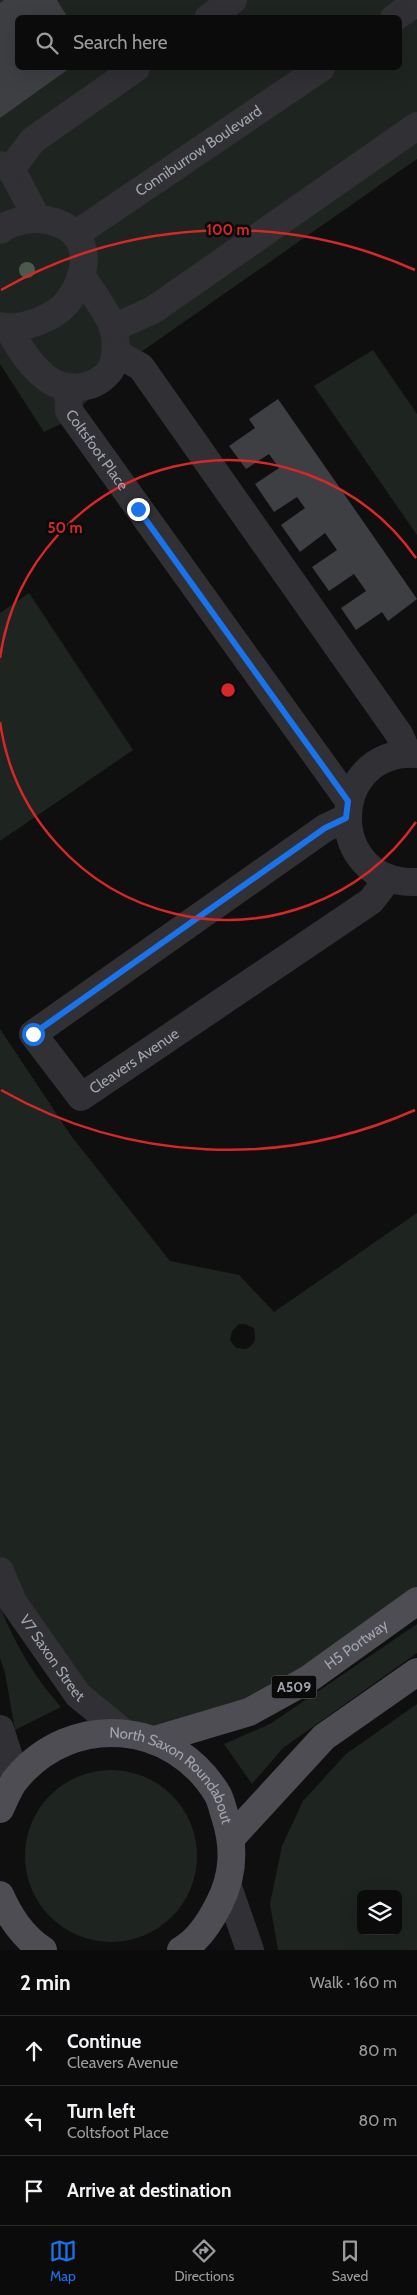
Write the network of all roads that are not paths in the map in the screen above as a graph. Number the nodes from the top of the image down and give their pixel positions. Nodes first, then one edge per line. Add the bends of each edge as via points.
1 (233, 0) edge
2 (417, 2) edge
3 (212, 15) edge
4 (398, 15) edge
5 (133, 70) edge
6 (318, 70) edge
7 (417, 126) edge
8 (5, 167) edge
9 (37, 218) junction
10 (0, 230) edge
11 (76, 234) junction
12 (81, 275) junction
13 (4, 327) edge
14 (114, 340) junction
15 (68, 388) junction
16 (413, 754) edge
17 (347, 810) junction
18 (388, 879) junction
19 (417, 882) edge
20 (0, 1571) edge
21 (417, 1601) edge
22 (417, 1672) edge
23 (0, 1729) edge
24 (123, 1732) junction
25 (155, 1740) junction
26 (16, 1779) junction
27 (0, 1809) edge
28 (232, 1837) junction
29 (228, 1887) junction
30 (0, 1895) edge
31 (43, 1950) edge
32 (181, 1950) edge
33 (250, 1950) edge

1 - 3 street
2 - 4 street
5 - 8 street via 33,140
6 - 11 street, Conniburrow Boulevard
7 - 14 street
8 - 9 street
9 - 10 street via 8,224
9 - 11 street via 58,223
11 - 12 street via 85,254
12 - 13 street via 68,302 40,322
12 - 14 street
13 - 15 street via 46,378
14 - 15 street via 109,372 92,385
14 - 16 street via 141,366
15 - 17 street, Coltsfoot Place via 69,411
16 - 17 street via 388,758 370,768 357,783
17 - 18 street via 349,838 358,855 371,870
17 - 18 street, Cleavers Avenue via 33,1034 81,1097 371,901
18 - 19 street
20 - 24 street, V7 Saxon Street via 13,1602 78,1695
21 - 25 main road, H5 Portway / A509 via 308,1680 249,1712
22 - 28 main road via 324,1737
23 - 26 street
24 - 25 main road, North Saxon Roundabout
24 - 26 main road, North Saxon Roundabout via 83,1736 45,1752
25 - 28 main road, North Saxon Roundabout via 192,1762 218,1796
26 - 27 main road, North Saxon Roundabout
28 - 29 main road, North Saxon Roundabout
29 - 32 main road, North Saxon Roundabout via 211,1921
29 - 33 street
30 - 31 main road via 9,1916 32,1943

